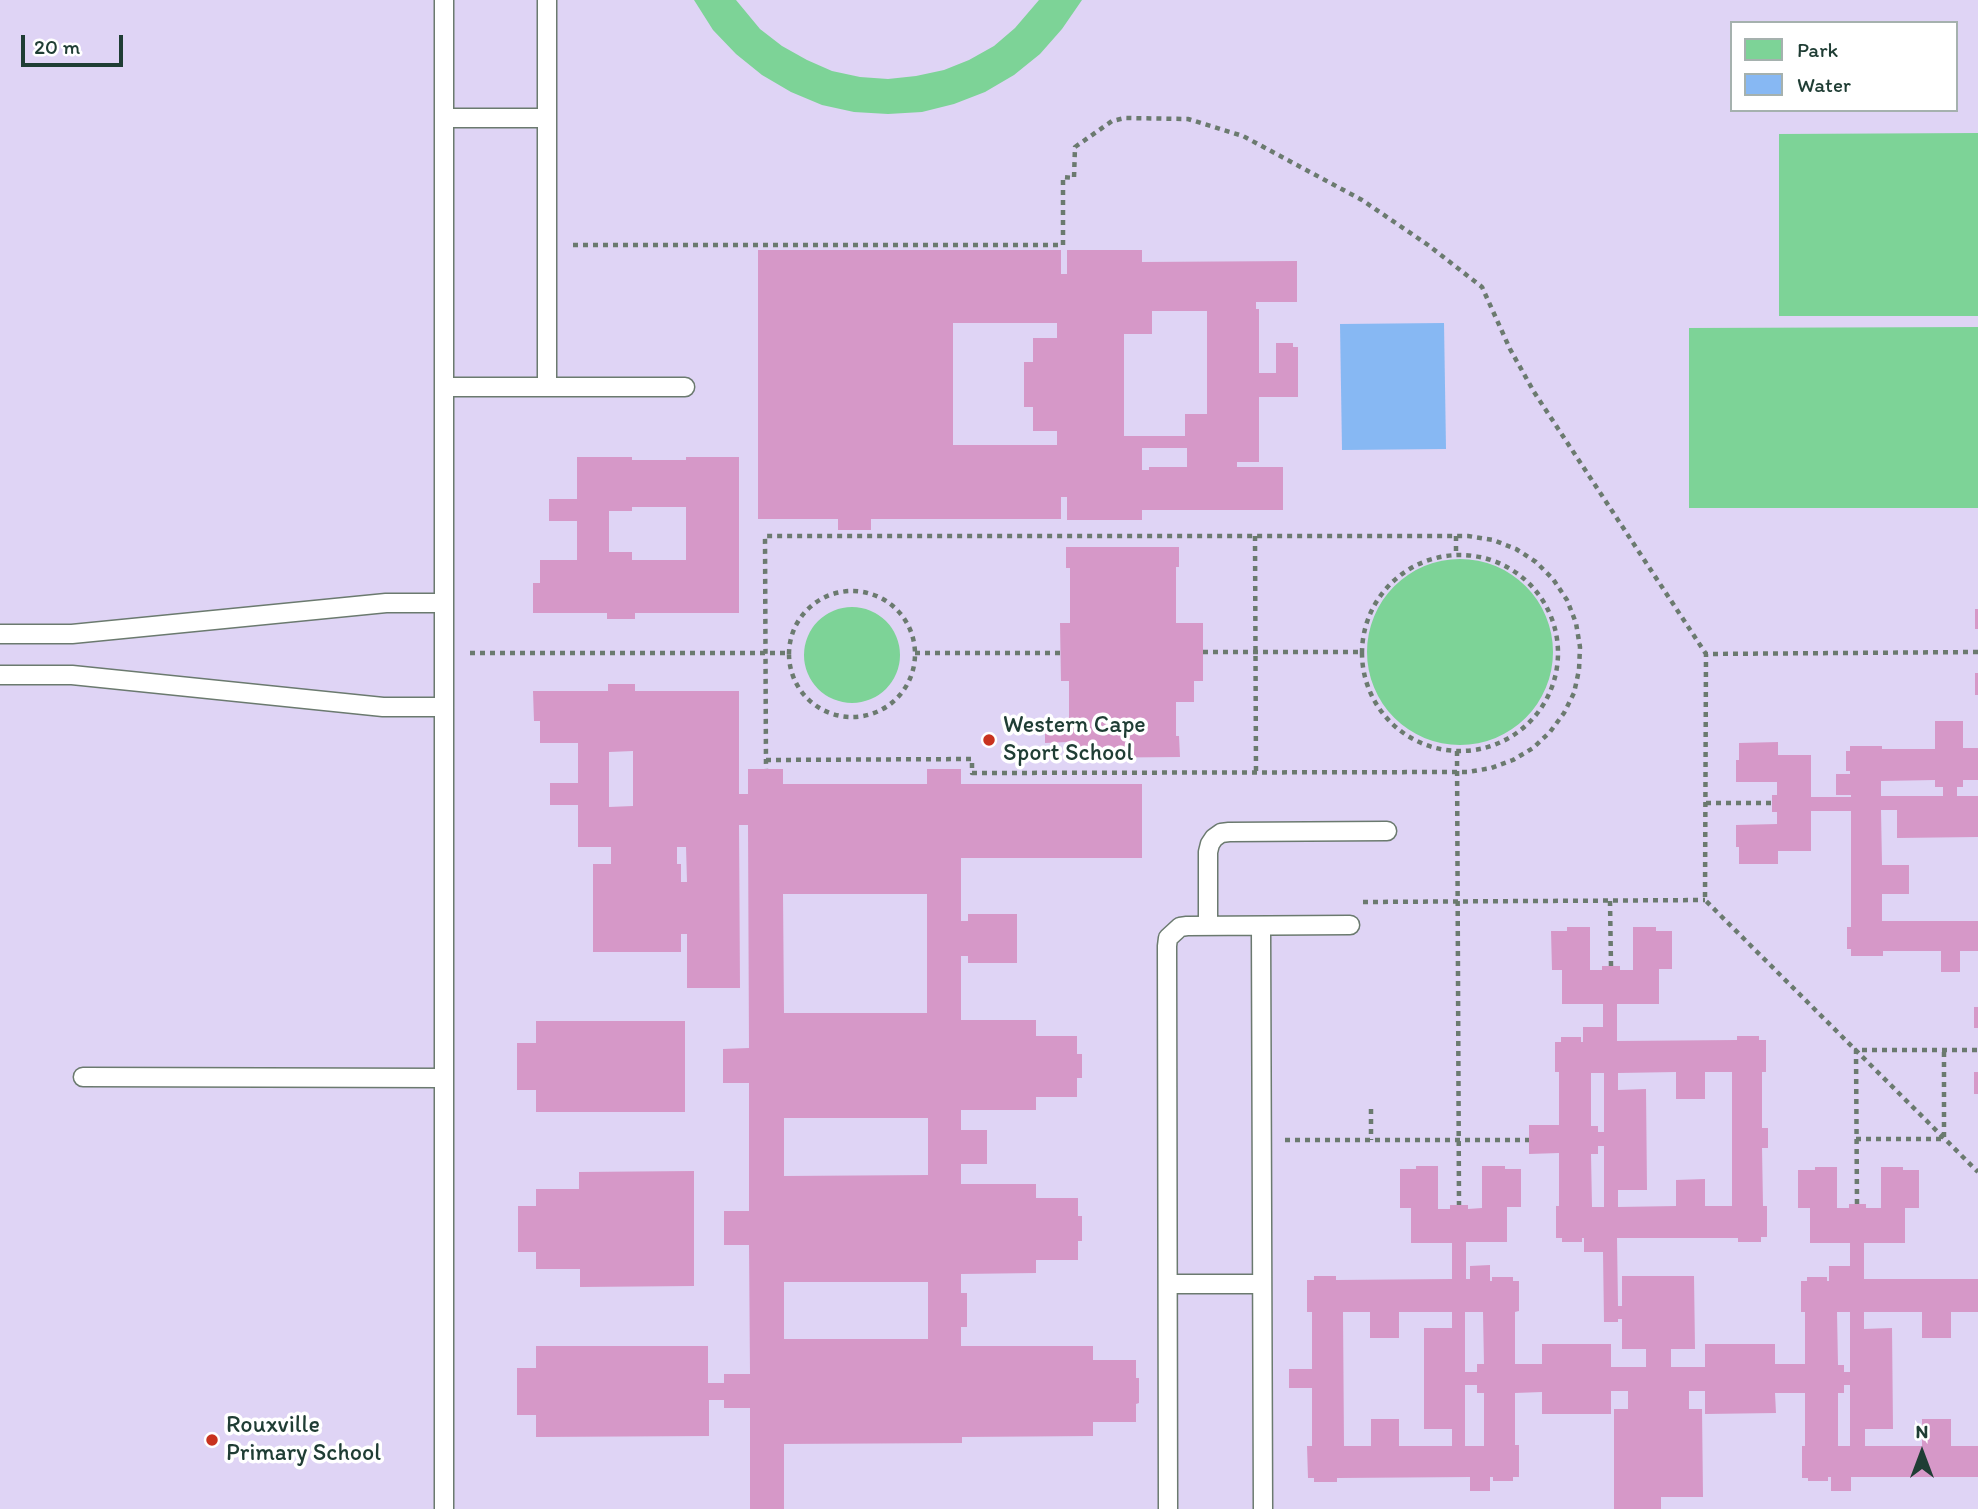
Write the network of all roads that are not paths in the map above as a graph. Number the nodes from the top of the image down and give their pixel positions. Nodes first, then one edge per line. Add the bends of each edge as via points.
1 (444, 0) edge
2 (547, 0) edge
3 (444, 118) junction
4 (547, 118) junction
5 (444, 387) junction
6 (547, 387) junction
7 (685, 387) dead end
8 (444, 603) junction
9 (0, 634) edge
10 (0, 675) edge
11 (444, 707) junction
12 (1387, 831) dead end
13 (1350, 925) dead end
14 (1208, 926) junction
15 (1261, 926) junction
16 (83, 1077) dead end
17 (444, 1078) junction
18 (1168, 1284) junction
19 (1262, 1284) junction
20 (444, 1509) edge
21 (1168, 1509) edge
22 (1263, 1509) edge

1 - 3 lane
2 - 4 lane
3 - 4 lane
3 - 5 lane
4 - 6 lane
5 - 6 lane
5 - 8 lane
6 - 7 lane
8 - 9 lane via 386,603 72,634
8 - 11 lane
10 - 11 lane via 72,675 383,707
11 - 17 lane
12 - 14 lane via 1221,833 1208,852
13 - 15 lane
14 - 15 lane
14 - 18 lane via 1180,928 1168,938 1167,946
15 - 19 lane
16 - 17 lane
17 - 20 lane
18 - 19 lane
18 - 21 lane
19 - 22 lane

